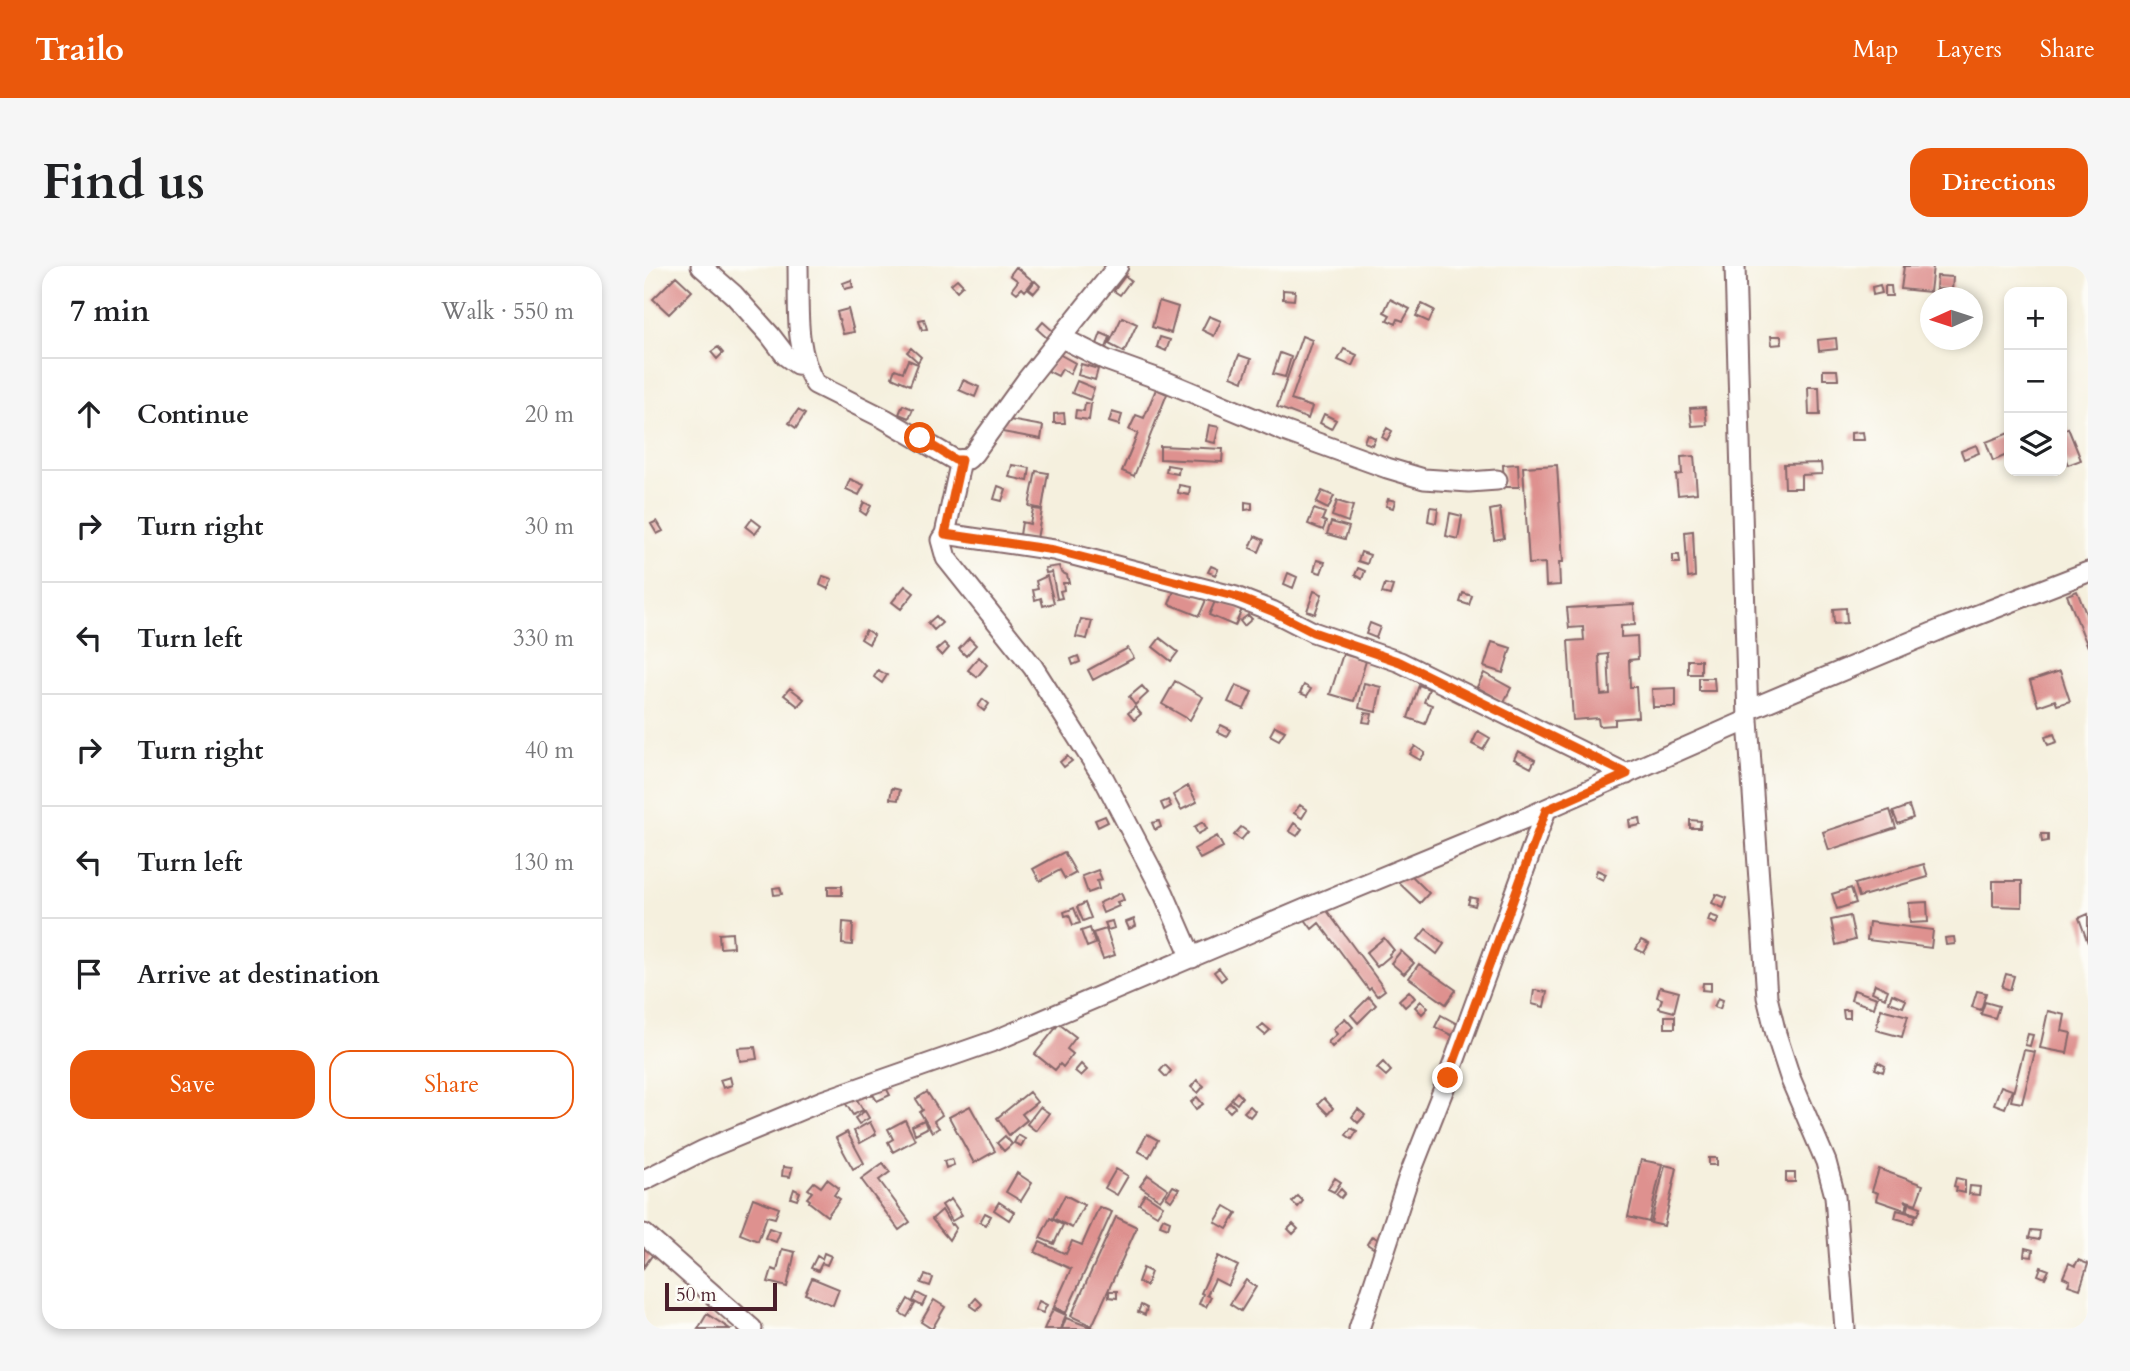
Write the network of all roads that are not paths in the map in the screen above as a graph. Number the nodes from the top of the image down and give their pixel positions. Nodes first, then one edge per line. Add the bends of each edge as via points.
1 (701, 266) edge
2 (798, 266) edge
3 (1118, 266) edge
4 (1735, 266) edge
5 (1062, 338) junction
6 (806, 365) junction
7 (961, 460) junction
8 (1497, 480) dead end
9 (945, 534) junction
10 (2088, 572) edge
11 (1748, 715) junction
12 (1627, 774) junction
13 (1546, 810) junction
14 (1192, 958) junction
15 (644, 1180) edge
16 (644, 1234) edge
17 (752, 1329) edge
18 (1359, 1329) edge
19 (1845, 1329) edge

1 - 6 street via 734,295 786,356
2 - 6 street via 799,334
3 - 5 street
4 - 11 street
5 - 7 street via 974,453
5 - 8 street via 1106,360 1387,468 1424,479
6 - 7 street via 815,384
7 - 9 street
9 - 12 street via 1054,550 1237,597 1313,632 1400,662
9 - 14 street via 941,540 946,558 1034,667 1104,779
10 - 11 street via 1944,628
11 - 12 street
11 - 19 street via 1767,997 1787,1069 1826,1162 1835,1196
12 - 13 street
13 - 14 street
13 - 18 street via 1408,1179
14 - 15 street via 994,1041 822,1101
16 - 17 street

